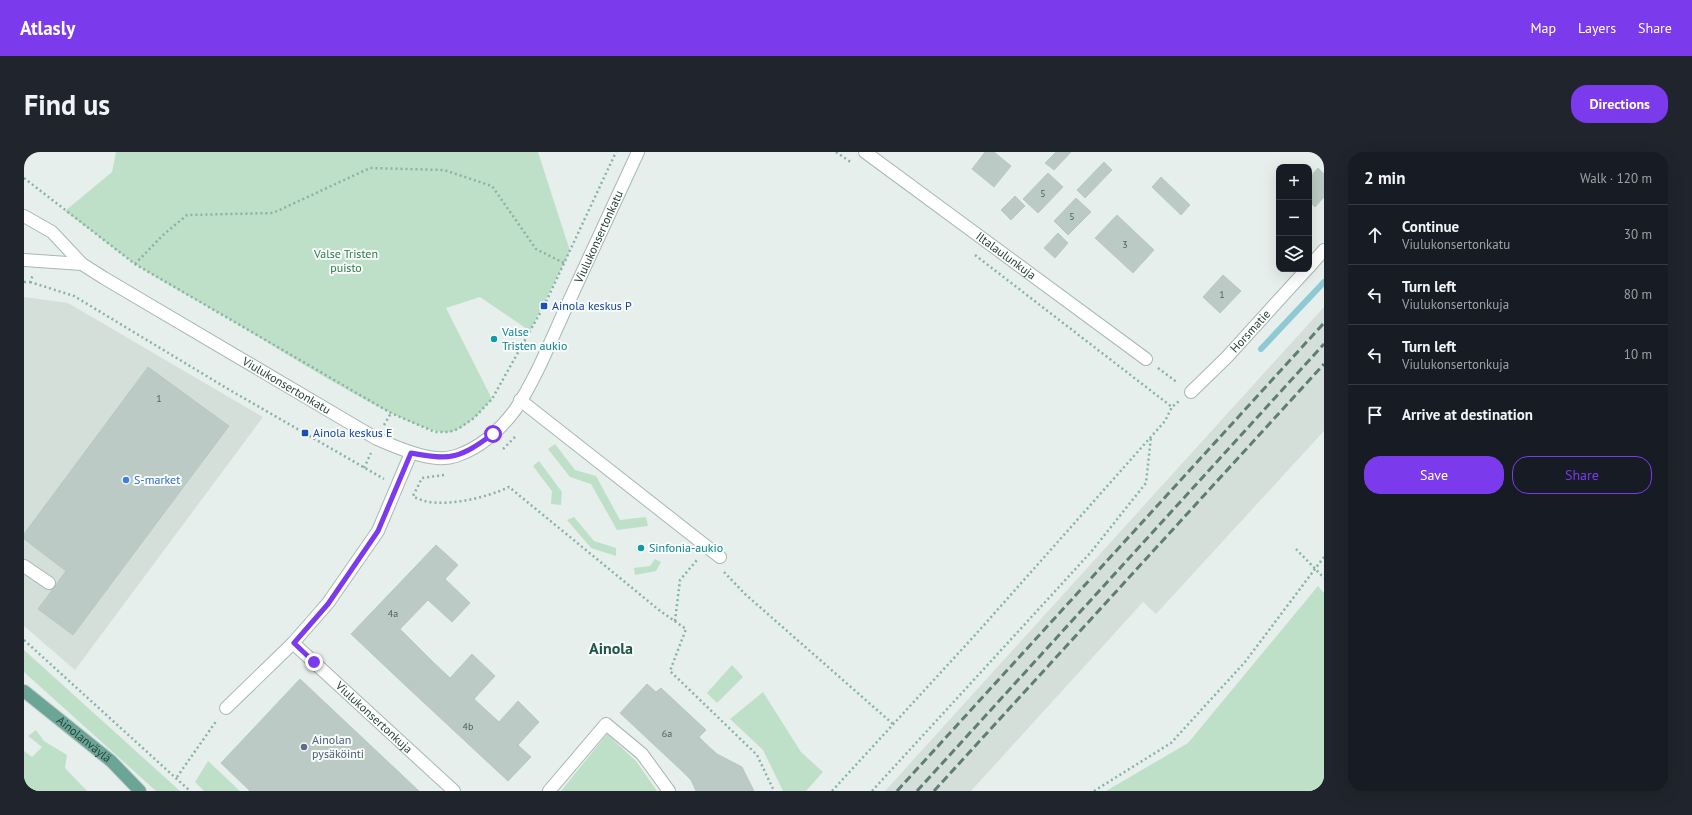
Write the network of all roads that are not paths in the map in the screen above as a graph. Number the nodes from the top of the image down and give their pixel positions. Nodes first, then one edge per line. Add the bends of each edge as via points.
1 (638, 152) edge
2 (865, 152) edge
3 (24, 216) edge
4 (1324, 250) edge
5 (24, 260) edge
6 (82, 264) junction
7 (1312, 264) edge
8 (1304, 272) edge
9 (1146, 359) road end
10 (1191, 392) road end
11 (520, 400) junction
12 (411, 453) junction
13 (720, 557) dead end
14 (24, 566) edge
15 (49, 583) dead end
16 (294, 643) junction
17 (24, 691) edge
18 (226, 708) road end
19 (140, 791) edge
20 (454, 791) edge
21 (549, 791) edge
22 (669, 791) edge

1 - 11 street, Viulukonsertonkatu via 545,354
2 - 9 street, Iltalaulunkuja
3 - 6 street, Viulukonsertonkatu via 52,232
4 - 7 street, Horsmatie
5 - 6 street, Viulukonsertonkatu
6 - 12 street, Viulukonsertonkatu via 371,436
8 - 10 street, Horsmatie via 1227,357
11 - 12 street, Viulukonsertonkatu via 515,410 493,434 474,448 455,457 438,458
11 - 13 street
12 - 16 street via 378,531 328,604
14 - 15 street
16 - 18 street
16 - 20 street, Viulukonsertonkuja
17 - 19 main road, Ainolanväylä via 111,761
21 - 22 street via 606,724 642,754

